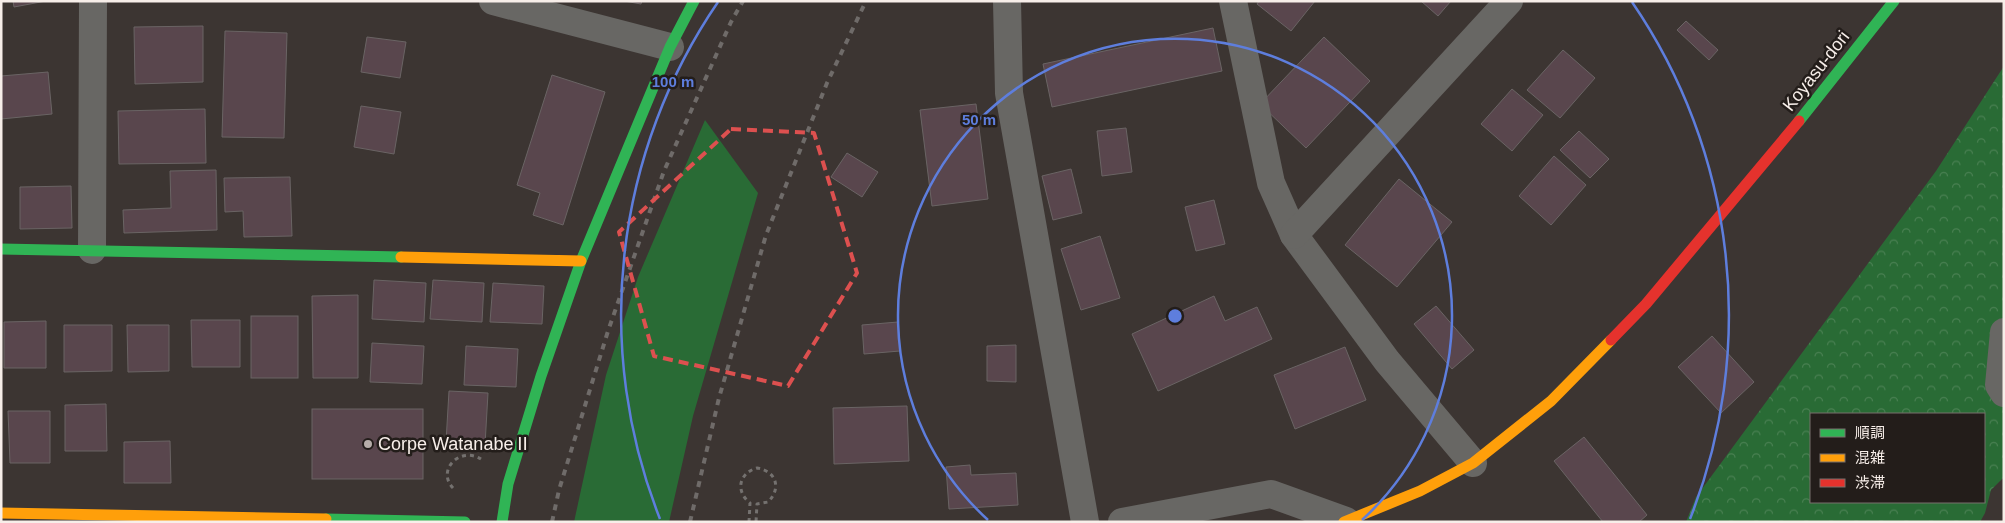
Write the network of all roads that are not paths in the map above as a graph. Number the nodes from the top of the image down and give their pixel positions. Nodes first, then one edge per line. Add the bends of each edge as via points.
1 (493, 1) edge
2 (694, 1) edge
3 (1007, 1) edge
4 (1233, 1) edge
5 (1509, 1) edge
6 (1894, 1) edge
7 (99, 2) edge
8 (670, 47) junction
9 (1294, 235) junction
10 (1, 249) edge
11 (92, 250) junction
12 (581, 261) junction
13 (2004, 332) edge
14 (2004, 393) edge
15 (1473, 464) junction
16 (1420, 491) junction
17 (1, 513) edge
18 (1345, 521) edge
19 (465, 522) edge
20 (502, 522) edge
21 (1084, 522) edge
22 (1122, 522) edge
23 (1378, 522) edge

1 - 8 street
2 - 8 street
3 - 21 street via 1009,93
4 - 9 street via 1271,183
5 - 9 street
6 - 15 street, Koyasu-dori via 1765,163 1646,304 1551,401
7 - 11 street
8 - 12 street
9 - 15 street via 1387,361
10 - 11 street
11 - 12 street
12 - 20 street via 535,394 508,484
13 - 14 street via 1999,385
15 - 16 street, Koyasu-dori
16 - 18 street, Koyasu-dori
16 - 23 street
17 - 19 street
18 - 22 street via 1271,494

